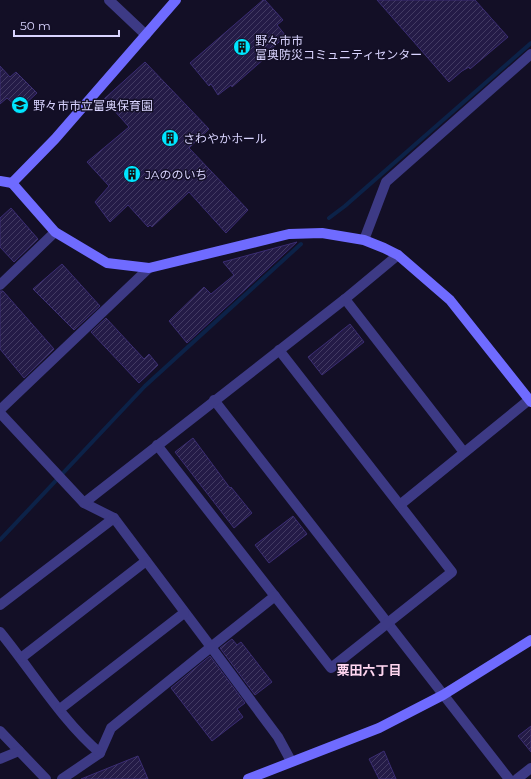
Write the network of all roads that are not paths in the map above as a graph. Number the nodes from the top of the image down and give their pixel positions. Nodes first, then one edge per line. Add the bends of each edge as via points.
1 (109, 0) edge
2 (176, 0) edge
3 (146, 34) junction
4 (531, 54) edge
5 (0, 181) edge
6 (12, 183) junction
7 (55, 232) junction
8 (364, 240) junction
9 (398, 255) junction
10 (149, 268) junction
11 (0, 285) edge
12 (345, 299) junction
13 (279, 350) junction
14 (214, 400) junction
15 (530, 401) edge
16 (0, 410) edge
17 (0, 413) edge
18 (157, 445) junction
19 (463, 451) junction
20 (84, 503) junction
21 (401, 504) junction
22 (114, 518) junction
23 (146, 561) junction
24 (275, 596) junction
25 (0, 605) edge
26 (184, 613) junction
27 (389, 623) junction
28 (0, 632) edge
29 (531, 640) edge
30 (211, 648) junction
31 (21, 658) junction
32 (443, 695) junction
33 (60, 709) junction
34 (0, 731) edge
35 (19, 751) junction
36 (100, 754) junction
37 (0, 759) edge
38 (291, 761) junction
39 (531, 768) edge
40 (46, 779) edge
41 (62, 779) edge
42 (248, 779) edge
43 (510, 779) edge
44 (517, 779) edge

1 - 3 street
2 - 3 street
3 - 6 street via 55,139
4 - 8 street via 386,182
5 - 6 street
6 - 7 street
7 - 10 street via 107,263
7 - 11 street
8 - 9 street
8 - 10 street via 322,233 289,234
9 - 12 street
9 - 15 street via 450,300
10 - 16 street
12 - 13 street
12 - 19 street
13 - 14 street
13 - 21 street
14 - 18 street
14 - 27 street
15 - 19 street
17 - 20 street
18 - 20 street
18 - 24 street
19 - 21 street
20 - 22 street
21 - 27 street via 452,572
22 - 23 street
22 - 25 street
23 - 26 street
23 - 31 street
24 - 27 street via 331,668
24 - 30 street
26 - 30 street
26 - 33 street
27 - 32 street
28 - 31 street
29 - 32 street
30 - 36 street via 111,728
30 - 38 street via 278,737
31 - 33 street
32 - 38 street via 379,728
32 - 43 street
33 - 36 street
34 - 35 street
35 - 37 street
35 - 40 street
36 - 41 street
38 - 42 street
39 - 44 street

